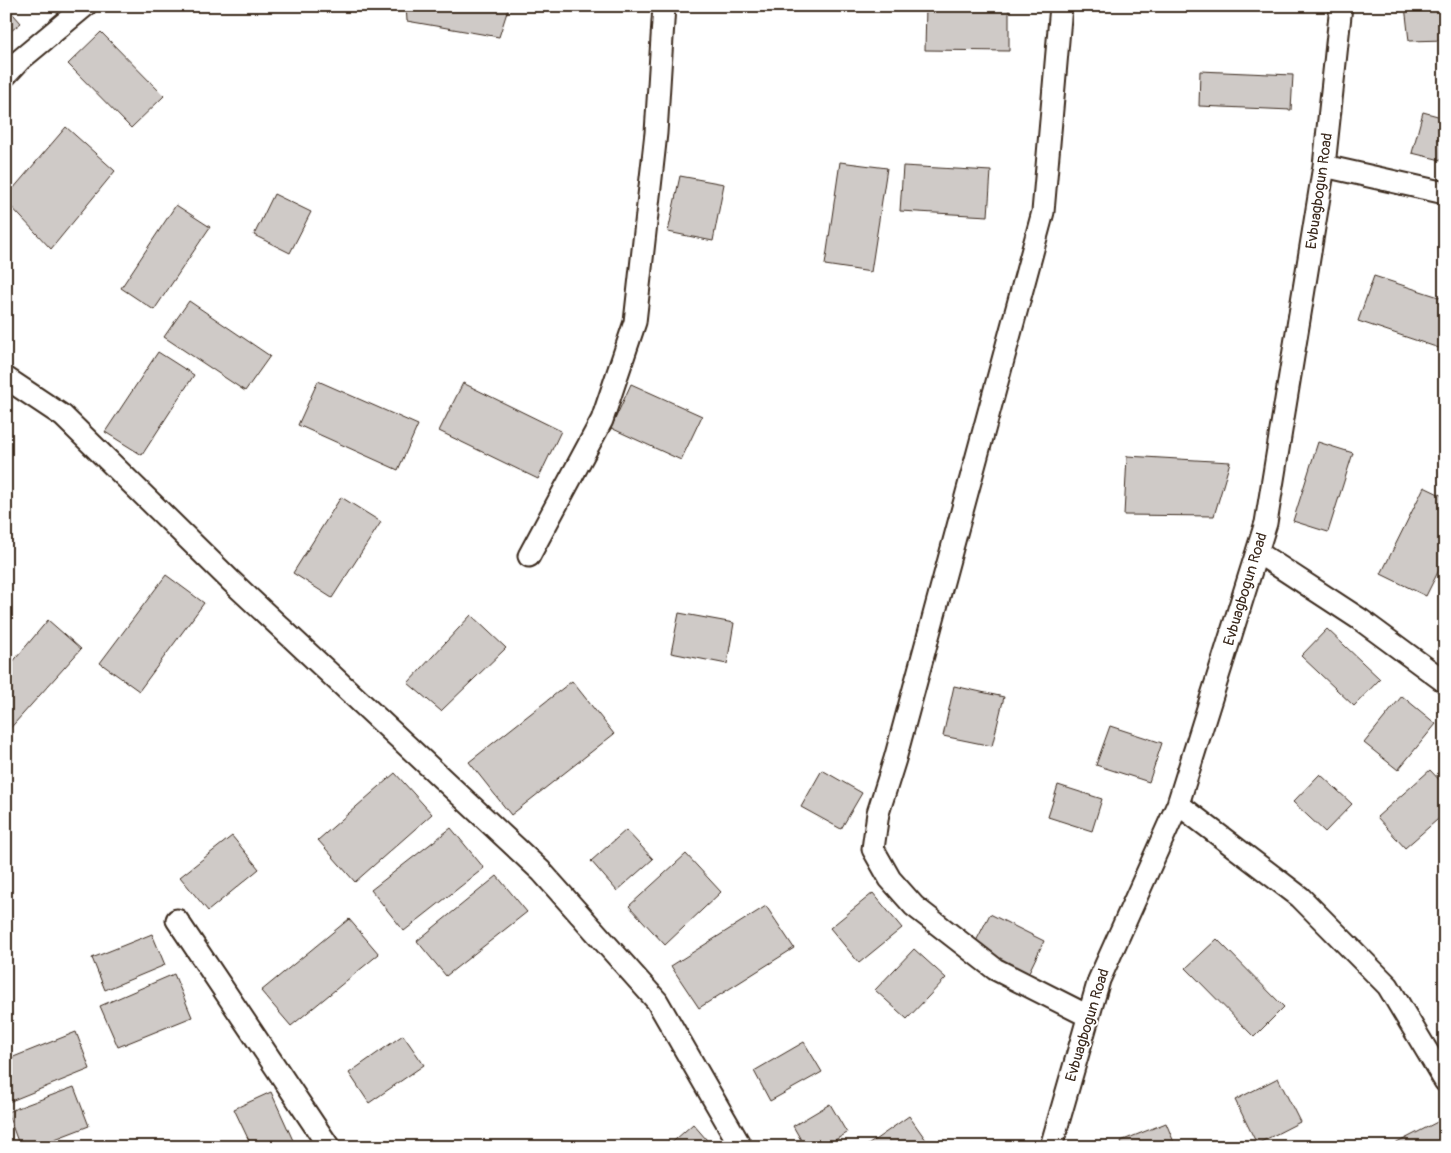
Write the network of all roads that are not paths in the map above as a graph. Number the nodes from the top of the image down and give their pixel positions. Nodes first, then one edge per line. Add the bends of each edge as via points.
1 (85, 6) edge
2 (664, 6) edge
3 (1061, 6) edge
4 (1341, 6) edge
5 (6, 75) edge
6 (1324, 166) junction
7 (1445, 193) edge
8 (6, 378) edge
9 (1257, 552) junction
10 (529, 556) dead end
11 (1445, 682) edge
12 (1178, 804) junction
13 (177, 920) dead end
14 (1088, 1016) junction
15 (1445, 1081) edge
16 (329, 1147) edge
17 (742, 1147) edge
18 (1052, 1147) edge

1 - 5 street
2 - 10 street via 656,133 635,322 602,420
3 - 14 street via 1043,212 878,813 873,849 890,879 914,906 995,969
4 - 6 street, Evbuagbogun Road
6 - 7 street
6 - 9 street, Evbuagbogun Road via 1266,523
8 - 17 street via 62,416 231,581 541,871 657,1001
9 - 11 street via 1361,620
9 - 12 street, Evbuagbogun Road
12 - 14 street, Evbuagbogun Road via 1099,980
12 - 15 street via 1300,897 1388,986
13 - 16 street
14 - 18 street, Evbuagbogun Road

